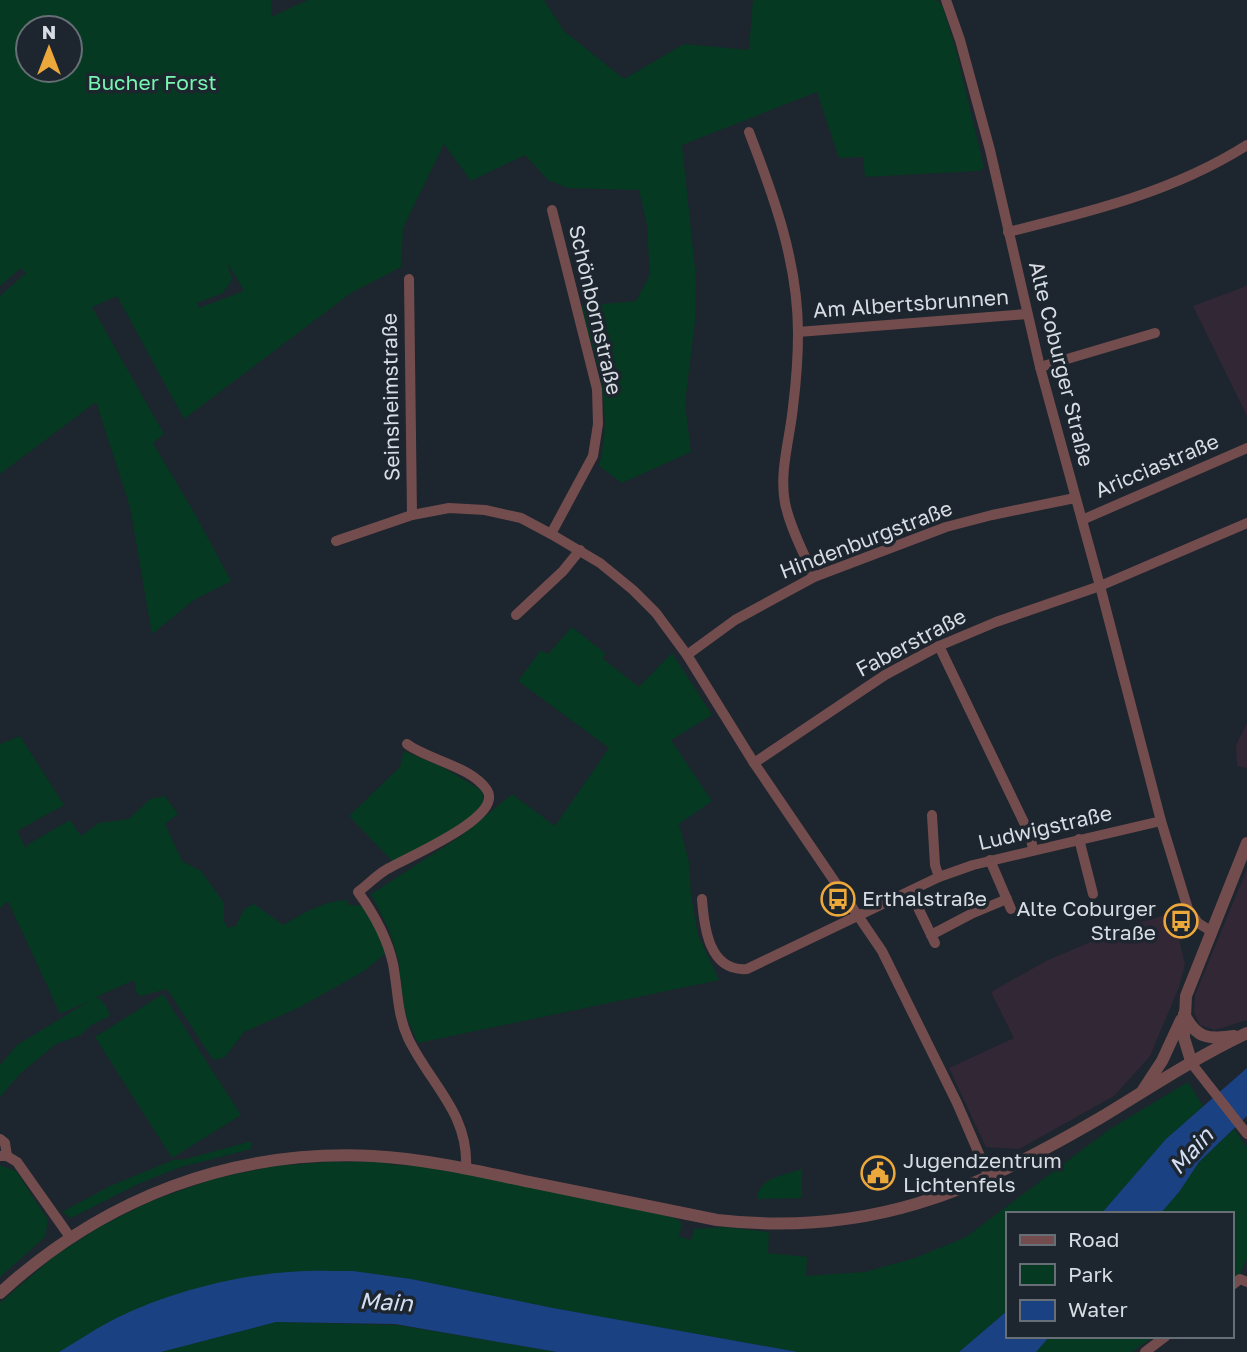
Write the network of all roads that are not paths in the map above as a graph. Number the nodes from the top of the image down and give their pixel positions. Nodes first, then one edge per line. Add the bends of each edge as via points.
1 (946, 0) edge
2 (749, 132) dead end
3 (1247, 145) edge
4 (552, 210) dead end
5 (1008, 232) junction
6 (410, 279) dead end
7 (1027, 314) junction
8 (798, 332) junction
9 (1155, 333) dead end
10 (1040, 367) junction
11 (1247, 448) edge
12 (1075, 498) junction
13 (412, 514) junction
14 (1082, 520) junction
15 (1247, 523) edge
16 (551, 534) junction
17 (336, 541) dead end
18 (580, 550) junction
19 (814, 577) junction
20 (1100, 586) junction
21 (516, 615) dead end
22 (939, 646) junction
23 (687, 654) junction
24 (407, 744) dead end
25 (754, 763) junction
26 (932, 815) dead end
27 (1161, 821) junction
28 (1079, 839) junction
29 (1247, 843) edge
30 (1033, 849) junction
31 (990, 860) junction
32 (939, 877) junction
33 (910, 891) junction
34 (1093, 894) dead end
35 (702, 899) dead end
36 (858, 915) junction
37 (1211, 931) junction
38 (1184, 1014) junction
39 (1246, 1034) edge
40 (1192, 1064) junction
41 (1142, 1093) junction
42 (1247, 1134) edge
43 (0, 1139) edge
44 (3, 1156) edge
45 (466, 1168) junction
46 (989, 1177) junction
47 (70, 1237) junction
48 (0, 1293) edge
49 (1163, 1338) edge
50 (1145, 1352) edge

1 - 5 street, Alte Coburger Straße via 964,52
2 - 8 street via 785,235
3 - 5 street via 1221,161 1120,203
4 - 16 street, Schönbornstraße via 597,389 598,424 593,456
5 - 7 street, Alte Coburger Straße
6 - 13 street, Seinsheimstraße
7 - 8 street, Am Albertsbrunnen
7 - 10 street, Alte Coburger Straße
8 - 19 street via 783,490 788,515
9 - 10 street
10 - 12 street, Alte Coburger Straße
11 - 14 street, Aricciastraße
12 - 14 street, Alte Coburger Straße
12 - 19 street, Hindenburgstraße via 946,527
13 - 16 street via 466,507 521,519
13 - 17 street
14 - 20 street, Alte Coburger Straße
15 - 20 street, Faberstraße
16 - 18 street
18 - 21 street
18 - 23 street via 633,590
19 - 23 street, Hindenburgstraße via 735,620
20 - 22 street, Faberstraße
20 - 27 street, Alte Coburger Straße
22 - 25 street, Faberstraße via 885,676
22 - 30 street
23 - 25 street
24 - 45 street via 471,777 490,798 477,818 383,871 358,892 374,914 390,952 398,1009 408,1038 458,1119 466,1146
25 - 36 street
26 - 32 street
27 - 28 street, Ludwigstraße
27 - 37 street, Alte Coburger Straße via 1188,909
28 - 30 street, Ludwigstraße
28 - 34 street
29 - 37 street
30 - 31 street, Ludwigstraße
31 - 32 street, Ludwigstraße
31 - 33 street via 1009,904 971,914 933,939
32 - 33 street, Ludwigstraße
33 - 36 street, Ludwigstraße
35 - 36 street, Ludwigstraße via 710,943 719,961 734,970 747,969
36 - 46 street via 882,951 926,1038
37 - 38 street via 1191,979
38 - 39 street via 1202,1036
38 - 40 street via 1184,1038
38 - 41 street
39 - 40 street
40 - 41 street
40 - 42 street
41 - 46 street
43 - 44 street via 5,1143
44 - 47 street via 16,1162
45 - 46 street via 755,1224 864,1217 952,1193
45 - 47 street via 341,1155 260,1162 174,1184
47 - 48 street
49 - 50 street

